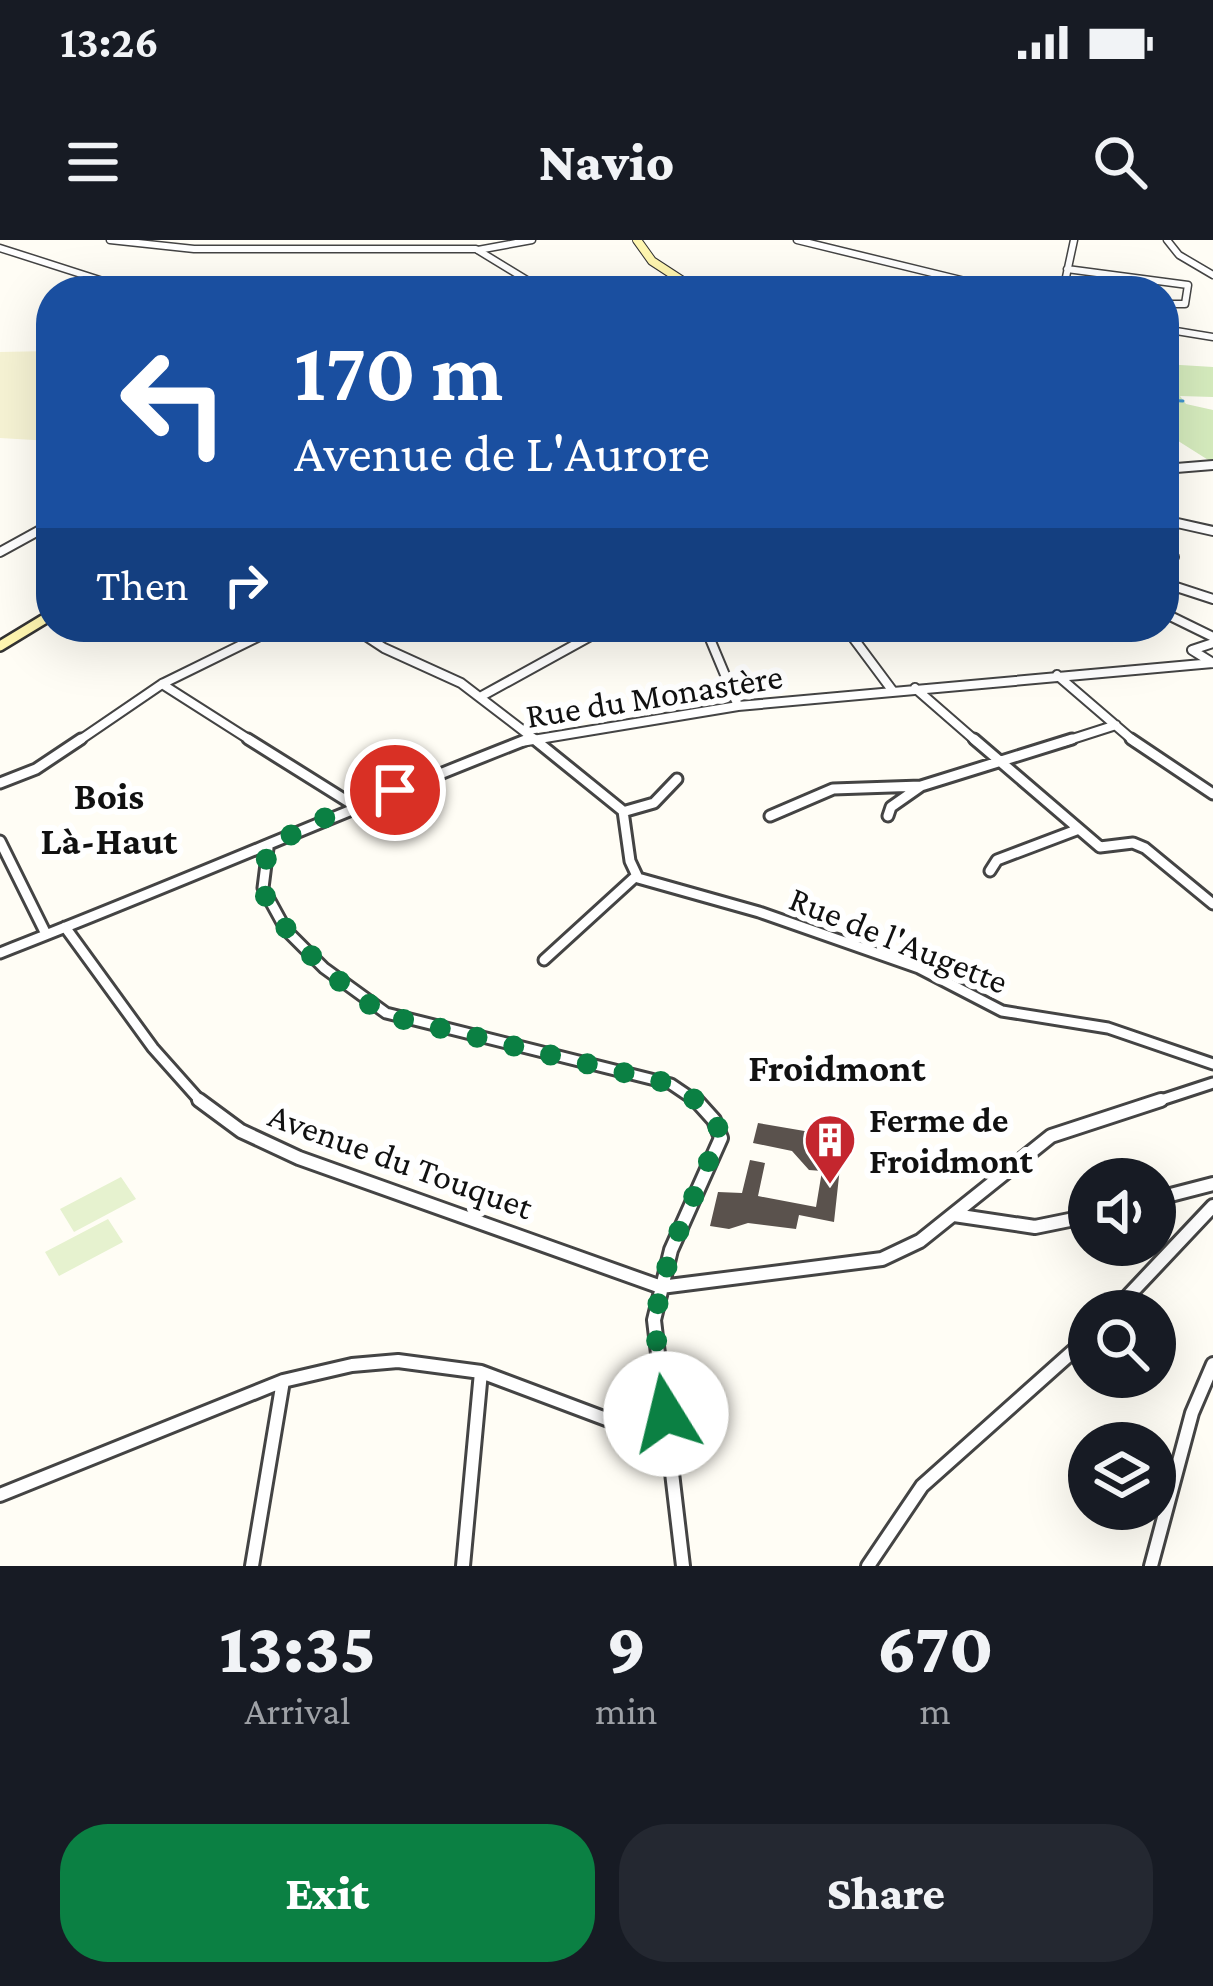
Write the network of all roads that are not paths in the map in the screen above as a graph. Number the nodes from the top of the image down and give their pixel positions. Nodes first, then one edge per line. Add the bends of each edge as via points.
1 (110, 240) edge
2 (532, 240) edge
3 (637, 240) edge
4 (797, 240) edge
5 (1074, 240) edge
6 (1167, 240) edge
7 (1, 243) edge
8 (483, 246) edge
9 (1067, 269) junction
10 (1213, 275) edge
11 (92, 276) edge
12 (524, 276) edge
13 (676, 276) edge
14 (945, 276) edge
15 (1066, 276) edge
16 (1120, 276) edge
17 (1179, 284) edge
18 (1179, 304) edge
19 (1179, 331) edge
20 (1213, 337) edge
21 (1213, 465) edge
22 (1179, 468) edge
23 (1179, 523) edge
24 (1213, 531) edge
25 (36, 532) edge
26 (0, 552) edge
27 (1179, 588) edge
28 (1213, 599) edge
29 (1179, 621) edge
30 (36, 624) edge
31 (1213, 640) edge
32 (247, 642) edge
33 (379, 642) edge
34 (580, 642) edge
35 (711, 642) edge
36 (856, 642) edge
37 (0, 646) edge
38 (1213, 663) edge
39 (1057, 675) junction
40 (162, 684) junction
41 (915, 688) junction
42 (892, 690) junction
43 (480, 697) junction
44 (738, 706) junction
45 (1116, 725) junction
46 (530, 737) junction
47 (999, 761) junction
48 (676, 779) dead end
49 (0, 783) edge
50 (921, 785) junction
51 (1213, 794) edge
52 (355, 806) junction
53 (626, 811) junction
54 (770, 816) dead end
55 (888, 816) dead end
56 (1079, 829) junction
57 (0, 841) edge
58 (268, 848) junction
59 (990, 871) dead end
60 (635, 877) junction
61 (1213, 904) edge
62 (65, 927) junction
63 (46, 934) junction
64 (0, 953) edge
65 (544, 960) dead end
66 (1213, 1064) edge
67 (1213, 1083) edge
68 (1213, 1184) edge
69 (1176, 1194) edge
70 (1213, 1205) edge
71 (954, 1215) junction
72 (1068, 1220) edge
73 (661, 1287) junction
74 (1134, 1290) edge
75 (1068, 1355) edge
76 (1213, 1364) edge
77 (481, 1372) junction
78 (283, 1381) junction
79 (670, 1443) junction
80 (0, 1495) edge
81 (252, 1566) edge
82 (464, 1566) edge
83 (683, 1566) edge
84 (868, 1566) edge
85 (1151, 1566) edge

1 - 8 street via 194,249
2 - 8 street
3 - 13 main road
4 - 14 street
5 - 9 street
6 - 10 street
7 - 11 street
8 - 12 street
9 - 15 street
9 - 16 street
17 - 18 street via 1188,285
19 - 20 street
21 - 22 street
23 - 24 street
25 - 26 street
27 - 28 street
29 - 31 street
30 - 37 main road
31 - 38 street via 1192,650
32 - 40 street
33 - 43 street
34 - 43 street
35 - 44 street
36 - 42 street
38 - 39 street, Rue du Monastère
39 - 41 street, Rue du Monastère
39 - 45 street
40 - 49 street via 25,776
40 - 52 street
41 - 42 street, Rue du Monastère
41 - 47 street
42 - 44 street, Rue du Monastère
43 - 46 street
44 - 46 street, Rue du Monastère
45 - 47 street
45 - 51 street
46 - 52 street, Rue du Monastère
46 - 53 street
47 - 50 street
47 - 56 street
48 - 53 street via 654,803
50 - 54 street via 833,789
50 - 55 street
52 - 58 street, Rue du Monastère
53 - 60 street
56 - 59 street via 997,860
56 - 61 street via 1103,848 1145,848
57 - 63 street
58 - 62 street, Rue du Monastère
58 - 73 street via 268,902 365,1003 403,1020 671,1084 703,1105 719,1144
60 - 65 street
60 - 66 street, Rue de l'Augette via 919,968 1002,1011 1108,1028
62 - 63 street, Rue du Monastère
62 - 73 street, Avenue du Touquet via 181,1080 243,1133
63 - 64 street, Rue du Monastère
67 - 71 street via 1051,1136
68 - 69 street
70 - 74 street
71 - 72 street via 1035,1227
71 - 73 street via 910,1248 868,1263
73 - 79 street via 654,1338
75 - 84 street via 922,1486
76 - 85 street
77 - 78 street via 398,1361
77 - 79 street
77 - 82 street
78 - 80 street
78 - 81 street
79 - 83 street

